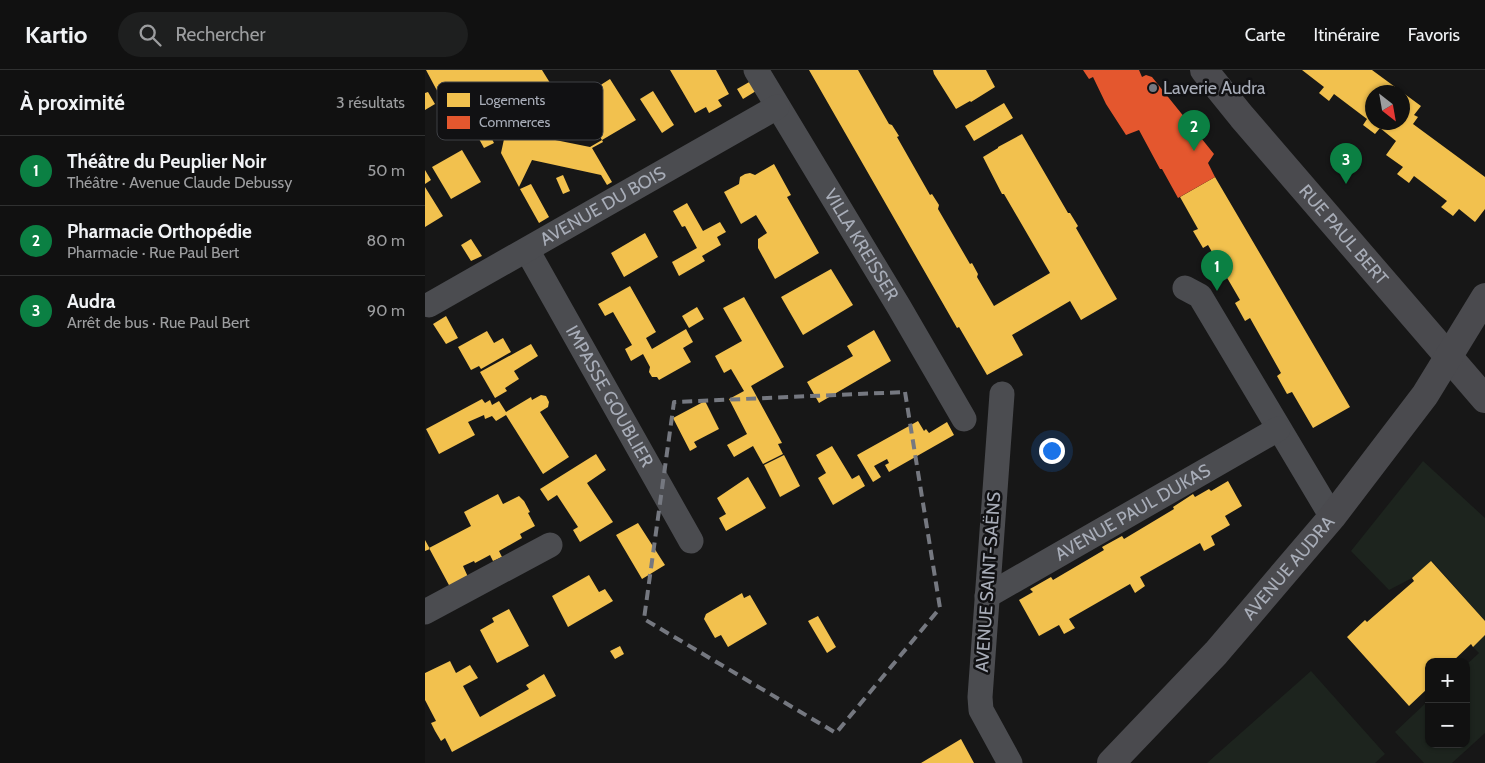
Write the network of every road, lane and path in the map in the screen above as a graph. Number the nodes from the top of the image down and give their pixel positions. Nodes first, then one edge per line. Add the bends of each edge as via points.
1 (756, 70) edge
2 (1204, 70) edge
3 (777, 107) junction
4 (527, 250) junction
5 (1185, 288) dead end
6 (1485, 297) edge
7 (429, 305) dead end
8 (1448, 357) junction
9 (1002, 394) dead end
10 (1485, 399) edge
11 (964, 419) dead end
12 (1278, 429) junction
13 (1332, 517) junction
14 (691, 541) dead end
15 (550, 545) dead end
16 (987, 596) junction
17 (425, 612) edge
18 (1010, 763) edge
19 (1111, 763) edge

1 - 3 street, VILLA KREISSER
2 - 8 street, RUE PAUL BERT
3 - 4 street, AVENUE DU BOIS
3 - 11 street, VILLA KREISSER
4 - 7 street, AVENUE DU BOIS
4 - 14 street, IMPASSE GOUBLIER
5 - 12 street via 1200,296
6 - 8 street, AVENUE AUDRA
8 - 10 street, RUE PAUL BERT
8 - 13 street, AVENUE AUDRA via 1425,395
9 - 16 street, AVENUE SAINT-SAËNS
12 - 13 street
12 - 16 street, AVENUE PAUL DUKAS
13 - 19 street, AVENUE AUDRA via 1216,653
15 - 17 street
16 - 18 street, AVENUE SAINT-SAËNS via 981,710

